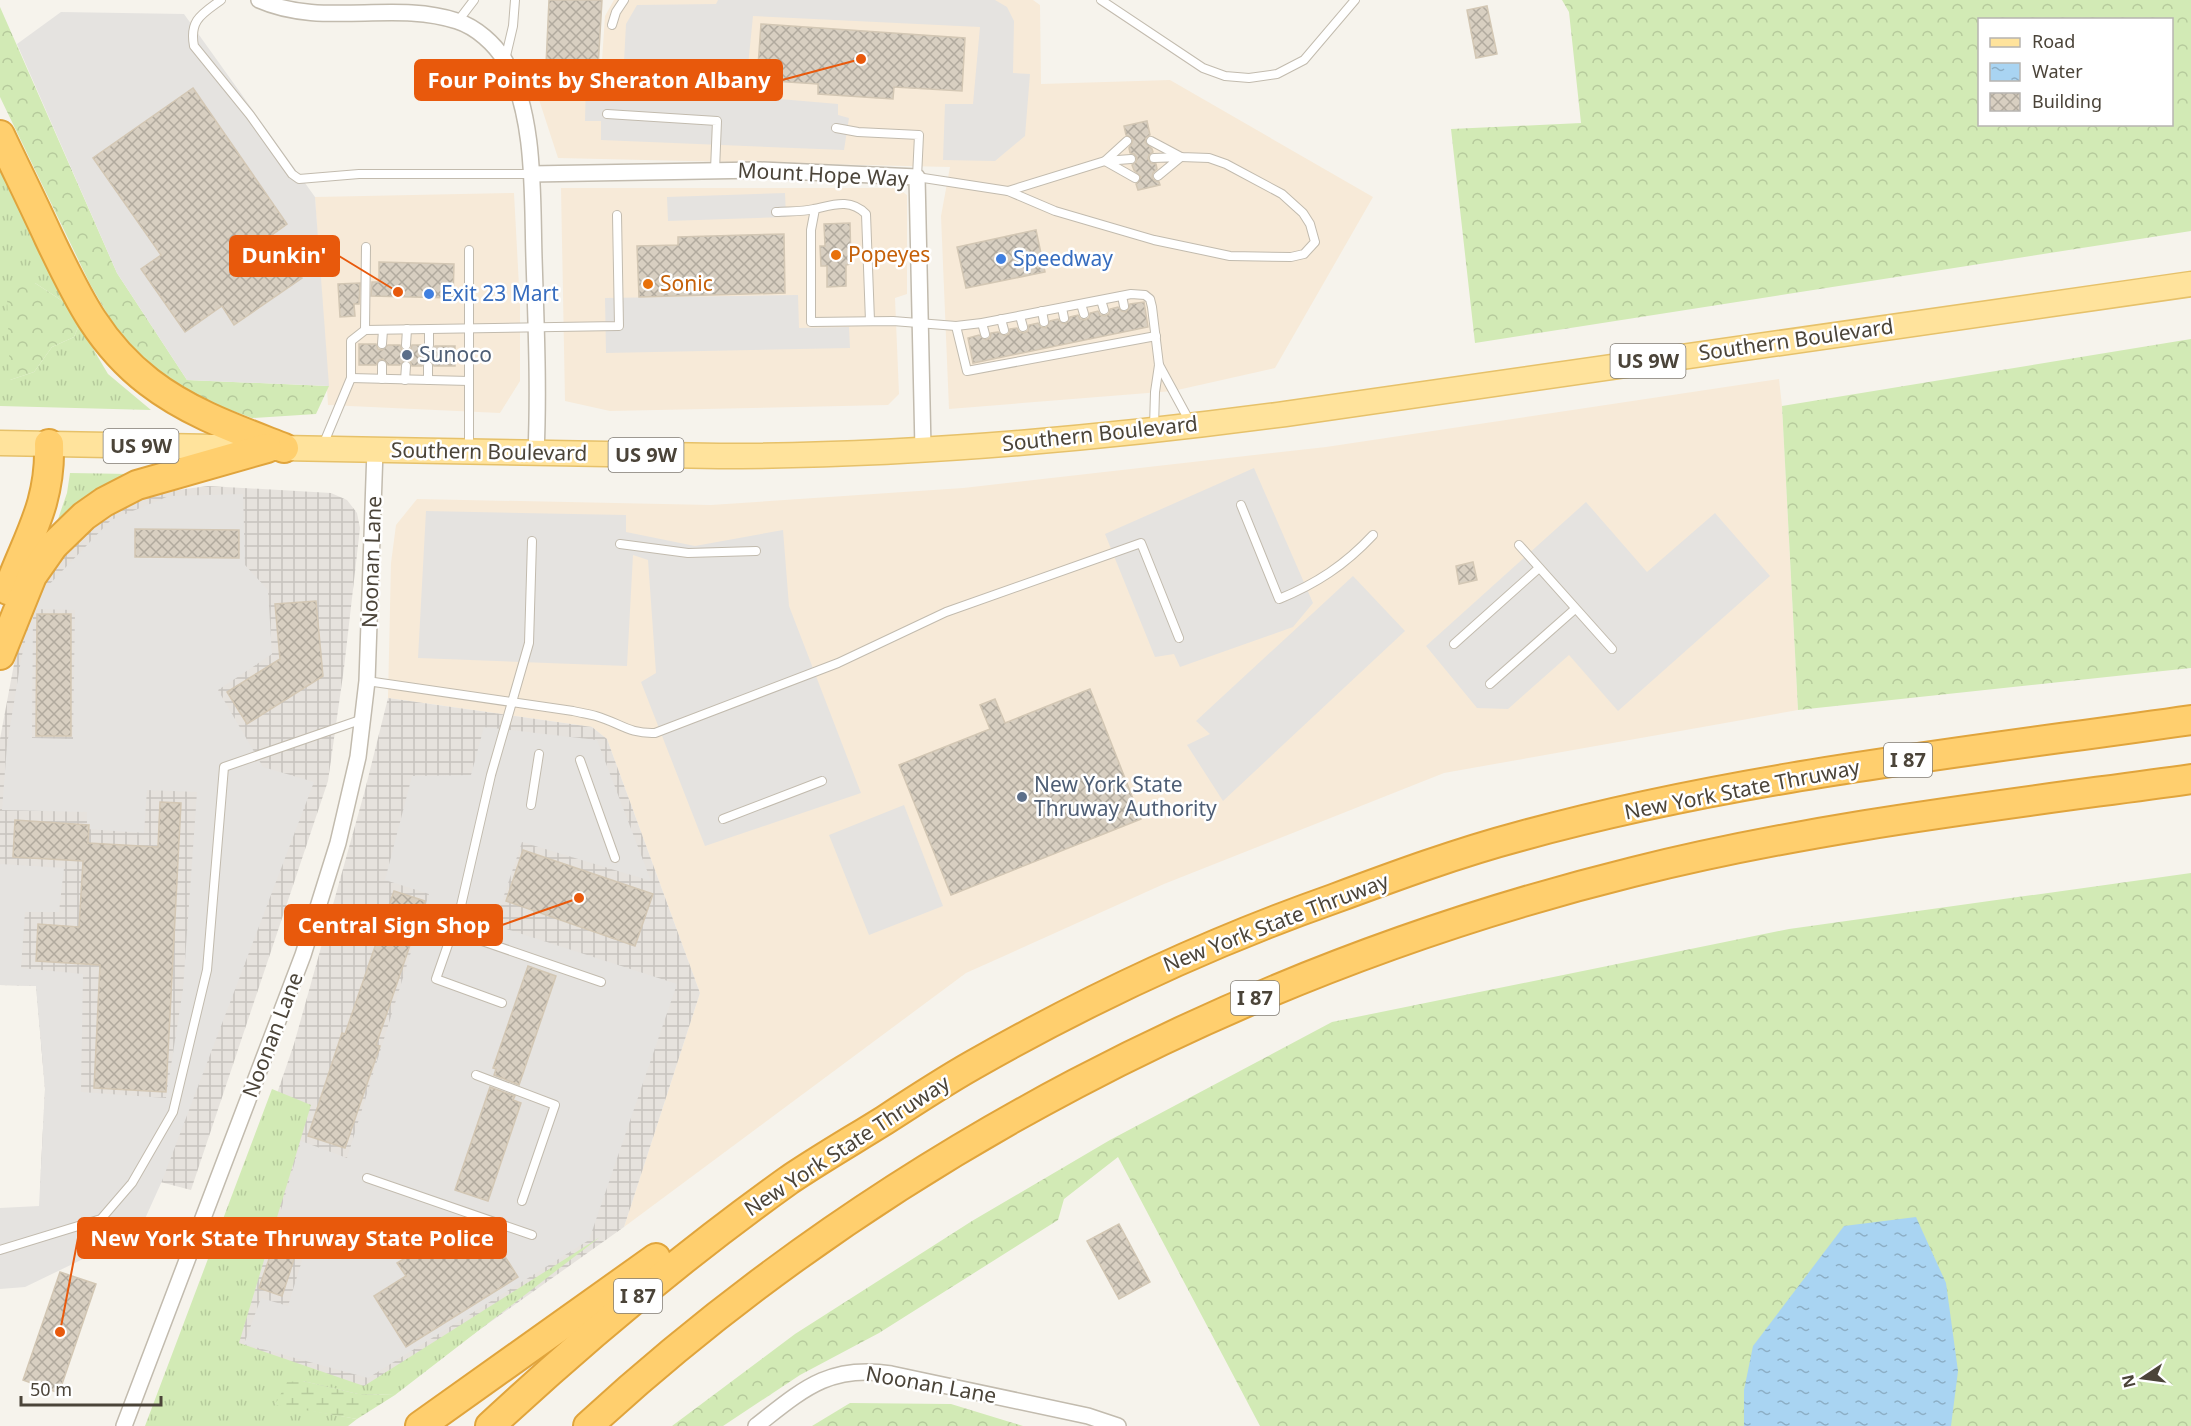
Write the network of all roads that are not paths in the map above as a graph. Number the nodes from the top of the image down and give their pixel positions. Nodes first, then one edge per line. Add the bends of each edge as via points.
1 (221, 0) edge
2 (259, 0) edge
3 (474, 0) edge
4 (515, 0) edge
5 (624, 0) edge
6 (1101, 0) edge
7 (1354, 0) edge
8 (458, 21) junction
9 (612, 25) dead end
10 (505, 61) junction
11 (607, 114) dead end
12 (836, 128) dead end
13 (0, 135) edge
14 (1127, 141) dead end
15 (1151, 141) dead end
16 (1181, 157) junction
17 (1154, 158) dead end
18 (1131, 159) dead end
19 (1105, 161) junction
20 (715, 171) junction
21 (531, 174) junction
22 (1158, 176) dead end
23 (917, 177) junction
24 (1135, 178) dead end
25 (1008, 191) junction
26 (816, 209) junction
27 (776, 212) dead end
28 (617, 214) dead end
29 (366, 247) dead end
30 (469, 250) dead end
31 (2191, 284) edge
32 (1122, 296) junction
33 (1101, 300) junction
34 (1082, 304) junction
35 (1124, 306) dead end
36 (1062, 308) junction
37 (1104, 310) dead end
38 (1042, 311) junction
39 (1084, 314) dead end
40 (1020, 316) junction
41 (1064, 318) dead end
42 (1001, 320) junction
43 (870, 321) junction
44 (1044, 322) dead end
45 (919, 323) junction
46 (982, 323) junction
47 (956, 326) junction
48 (536, 327) junction
49 (1023, 327) dead end
50 (469, 328) junction
51 (407, 329) junction
52 (429, 329) junction
53 (366, 330) junction
54 (382, 330) junction
55 (1004, 330) dead end
56 (1130, 331) dead end
57 (985, 334) dead end
58 (1156, 336) junction
59 (1131, 340) junction
60 (382, 344) dead end
61 (406, 345) dead end
62 (429, 345) dead end
63 (382, 365) dead end
64 (406, 366) dead end
65 (428, 366) dead end
66 (1159, 366) junction
67 (351, 378) junction
68 (381, 379) junction
69 (405, 380) junction
70 (428, 380) junction
71 (469, 381) junction
72 (1192, 425) junction
73 (1154, 431) junction
74 (8, 443) edge
75 (49, 444) junction
76 (276, 448) junction
77 (321, 449) junction
78 (923, 449) junction
79 (375, 450) junction
80 (469, 452) junction
81 (536, 453) junction
82 (1241, 506) dead end
83 (1373, 536) dead end
84 (532, 541) dead end
85 (620, 544) dead end
86 (1519, 545) dead end
87 (756, 551) dead end
88 (1539, 568) junction
89 (1575, 609) junction
90 (0, 630) edge
91 (1179, 638) dead end
92 (1454, 644) dead end
93 (1612, 649) dead end
94 (0, 655) edge
95 (367, 681) junction
96 (1490, 684) dead end
97 (513, 703) junction
98 (363, 719) junction
99 (2191, 720) edge
100 (538, 754) dead end
101 (580, 760) dead end
102 (2191, 779) edge
103 (822, 781) dead end
104 (531, 805) dead end
105 (723, 819) dead end
106 (615, 858) dead end
107 (453, 931) junction
108 (601, 982) dead end
109 (502, 1003) dead end
110 (476, 1075) dead end
111 (795, 1176) junction
112 (368, 1178) dead end
113 (522, 1201) dead end
114 (532, 1235) dead end
115 (0, 1250) edge
116 (124, 1426) edge
117 (420, 1426) edge
118 (490, 1426) edge
119 (588, 1426) edge
120 (756, 1426) edge
121 (1118, 1426) edge

1 - 21 lane via 195,20 194,46 299,179 359,174
2 - 8 street via 301,11 413,12
3 - 8 lane
4 - 10 lane
5 - 9 lane
6 - 7 lane via 1203,68 1225,76 1249,78 1277,74 1304,60
8 - 10 street via 484,38
10 - 21 street via 524,116
11 - 20 lane via 717,121
12 - 23 lane via 919,135
13 - 76 highway via 81,303 112,348 166,394
14 - 19 lane
15 - 16 lane
16 - 17 lane
16 - 22 lane
16 - 25 lane via 1209,158 1226,164 1282,194 1307,218 1315,242 1304,254 1291,257 1230,256 1054,211
18 - 19 lane
19 - 24 lane
19 - 25 lane
20 - 21 street, Mount Hope Way
20 - 23 street, Mount Hope Way
21 - 48 street
23 - 25 lane
23 - 45 street, Mount Hope Way
26 - 27 lane
26 - 43 lane via 842,204 858,207 867,214
26 - 43 lane via 810,230 811,322
28 - 48 lane via 619,326
29 - 53 lane
30 - 50 lane
31 - 72 main road, Southern Boulevard / US 9W
32 - 33 lane
32 - 35 lane
32 - 58 lane via 1146,295
33 - 34 lane
33 - 37 lane
34 - 36 lane
34 - 39 lane
36 - 38 lane
36 - 41 lane
38 - 40 lane
38 - 44 lane
40 - 42 lane
40 - 49 lane
42 - 46 lane
42 - 55 lane
43 - 45 lane
45 - 47 lane
45 - 78 street, Mount Hope Way
46 - 47 lane
46 - 57 lane
47 - 59 lane via 967,371 1091,343
48 - 50 lane
48 - 81 street
50 - 52 lane
50 - 71 lane
51 - 52 lane
51 - 54 lane
51 - 61 lane
52 - 62 lane
53 - 54 lane
53 - 67 lane via 351,341
54 - 60 lane
56 - 59 lane
58 - 59 lane
58 - 66 lane
63 - 68 lane
64 - 69 lane
65 - 70 lane
66 - 72 lane
66 - 73 lane
67 - 68 lane
67 - 77 lane
68 - 69 lane
69 - 70 lane
70 - 71 lane
71 - 80 lane
72 - 73 main road, Southern Boulevard / US 9W
73 - 78 main road, Southern Boulevard / US 9W
74 - 75 main road, Southern Boulevard / US 9W
75 - 76 main road, Southern Boulevard / US 9W
75 - 90 highway via 49,477 43,504 8,590
76 - 77 main road, Southern Boulevard / US 9W
76 - 94 highway via 137,485 84,516 53,546 32,576
77 - 79 main road, Southern Boulevard / US 9W
78 - 81 main road, Southern Boulevard / US 9W via 755,456
79 - 80 main road, Southern Boulevard / US 9W
79 - 95 street, Noonan Lane
80 - 81 main road, Southern Boulevard / US 9W
82 - 83 lane via 1279,599 1324,578
84 - 97 lane via 529,643
85 - 87 lane via 688,553
86 - 88 lane
88 - 89 lane
88 - 92 lane
89 - 93 lane
89 - 96 lane
91 - 97 lane via 1141,543 946,612 838,663 664,730 635,732 598,717
95 - 97 lane
95 - 98 street, Noonan Lane
97 - 107 lane
98 - 115 lane via 224,767 207,970 173,1113 132,1183 101,1219
98 - 116 street, Noonan Lane via 346,814 317,914
99 - 111 highway, New York State Thruway / I 87 via 1816,774 1669,801 1525,835 1428,864 1283,915 1103,995 968,1067
100 - 104 lane
101 - 106 lane
102 - 119 highway, I 87 via 1823,832 1636,871 1449,925 1264,994 1074,1084 877,1200 745,1295
103 - 105 lane
107 - 108 lane
107 - 109 lane via 436,979
110 - 113 lane via 555,1105
111 - 117 highway via 770,1177
111 - 118 highway, New York State Thruway / I 87 via 633,1300
112 - 114 lane
120 - 121 street, Noonan Lane via 822,1380 862,1371 1042,1406

